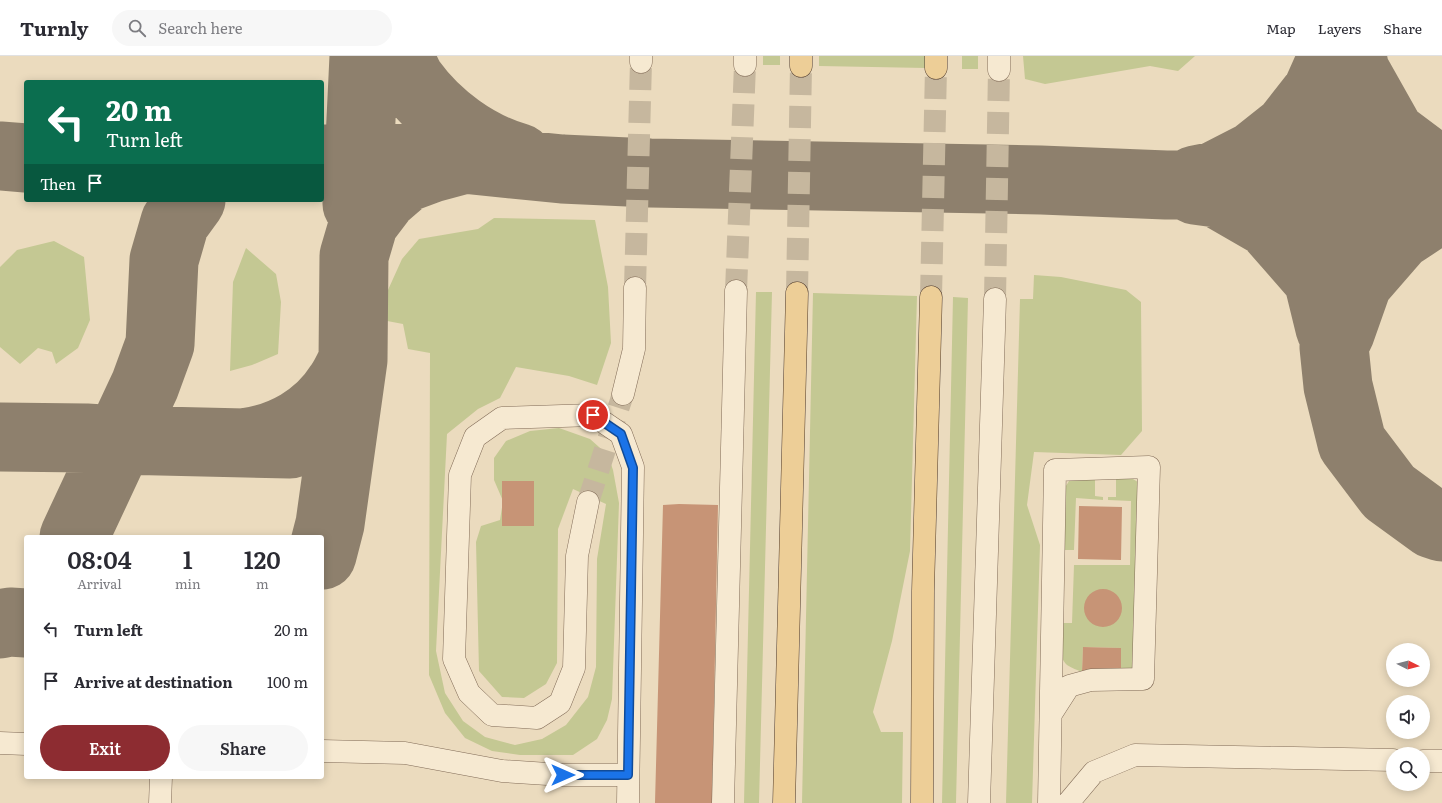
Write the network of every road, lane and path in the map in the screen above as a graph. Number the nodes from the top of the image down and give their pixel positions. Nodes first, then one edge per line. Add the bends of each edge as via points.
1 (635, 288) tunnel mouth
2 (736, 291) tunnel mouth
3 (797, 293) tunnel mouth
4 (931, 297) tunnel mouth
5 (995, 299) tunnel mouth
6 (623, 394) tunnel mouth
7 (588, 502) tunnel mouth
8 (1051, 714) junction
9 (0, 744) edge
10 (24, 744) edge
11 (324, 751) edge
12 (1386, 760) edge
13 (1430, 761) edge
14 (1442, 761) edge
15 (628, 775) junction
16 (161, 779) edge
17 (160, 803) edge
18 (628, 803) edge
19 (723, 803) edge
20 (784, 803) edge
21 (922, 803) edge
22 (979, 803) edge
23 (1049, 803) edge
24 (1068, 803) edge

1 - 6 lane via 634,349
2 - 19 lane
3 - 20 main road
4 - 21 main road via 923,592
5 - 22 lane
7 - 15 lane via 577,556 574,668 560,703 537,718 492,715 469,693 454,659 460,475 475,437 502,418 593,415 621,434 633,468
8 - 8 lane via 1069,686 1091,680 1143,679 1149,467 1055,470
8 - 23 lane
9 - 10 lane
11 - 15 lane via 404,752 502,771 563,775
12 - 24 lane via 1135,755 1094,772
13 - 14 lane
15 - 18 lane
16 - 17 lane

